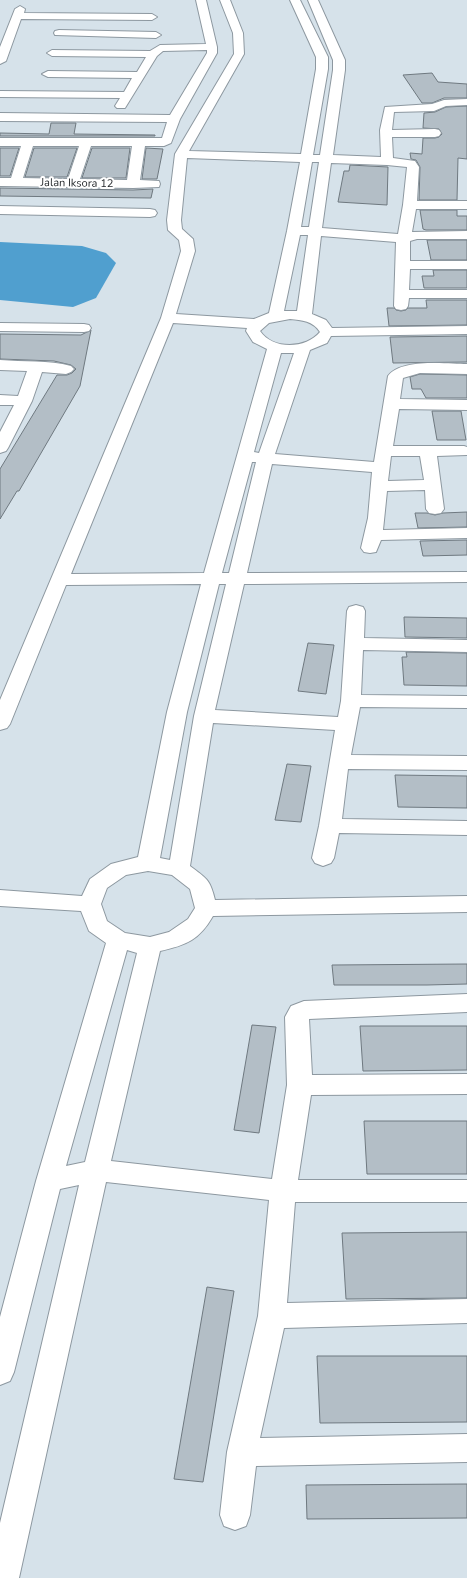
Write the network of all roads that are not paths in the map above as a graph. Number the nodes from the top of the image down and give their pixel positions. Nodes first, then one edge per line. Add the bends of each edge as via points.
1 (200, 0) edge
2 (225, 0) edge
3 (295, 0) edge
4 (313, 0) edge
5 (66, 17) junction
6 (58, 33) junction
7 (156, 35) junction
8 (332, 41) junction
9 (314, 42) junction
10 (157, 50) junction
11 (212, 50) junction
12 (52, 53) junction
13 (1, 56) edge
14 (48, 74) junction
15 (141, 75) junction
16 (0, 94) edge
17 (42, 94) junction
18 (128, 95) junction
19 (467, 102) edge
20 (121, 106) dead end
21 (0, 117) edge
22 (174, 119) junction
23 (435, 133) dead end
24 (386, 134) junction
25 (0, 142) edge
26 (28, 142) junction
27 (86, 142) junction
28 (139, 142) junction
29 (181, 154) junction
30 (306, 158) junction
31 (326, 160) junction
32 (387, 161) junction
33 (0, 182) edge
34 (16, 182) junction
35 (73, 182) junction
36 (133, 184) junction
37 (154, 184) dead end
38 (410, 205) junction
39 (467, 205) edge
40 (0, 210) edge
41 (150, 213) dead end
42 (294, 228) junction
43 (315, 229) junction
44 (408, 235) junction
45 (467, 235) edge
46 (403, 265) junction
47 (467, 265) edge
48 (467, 294) edge
49 (276, 316) junction
50 (304, 316) junction
51 (168, 318) junction
52 (256, 324) junction
53 (0, 328) edge
54 (84, 328) dead end
55 (467, 330) edge
56 (327, 332) junction
57 (275, 347) junction
58 (304, 348) junction
59 (0, 365) edge
60 (37, 366) junction
61 (66, 369) dead end
62 (467, 369) edge
63 (0, 400) edge
64 (24, 400) junction
65 (392, 404) junction
66 (467, 405) edge
67 (2, 442) edge
68 (385, 451) junction
69 (428, 451) junction
70 (464, 451) dead end
71 (246, 456) junction
72 (265, 459) junction
73 (381, 468) junction
74 (433, 485) junction
75 (380, 486) junction
76 (435, 509) dead end
77 (467, 533) edge
78 (467, 577) edge
79 (60, 580) junction
80 (211, 580) junction
81 (237, 580) junction
82 (356, 611) dead end
83 (355, 644) junction
84 (467, 646) edge
85 (352, 701) junction
86 (467, 702) edge
87 (204, 716) junction
88 (0, 724) edge
89 (347, 724) junction
90 (339, 762) junction
91 (467, 763) edge
92 (330, 826) junction
93 (467, 828) edge
94 (323, 858) dead end
95 (148, 863) junction
96 (179, 869) junction
97 (0, 898) edge
98 (90, 904) junction
99 (467, 904) edge
100 (206, 908) junction
101 (118, 940) junction
102 (150, 945) junction
103 (467, 1003) edge
104 (300, 1084) junction
105 (467, 1084) edge
106 (96, 1170) junction
107 (49, 1181) junction
108 (467, 1190) edge
109 (283, 1191) junction
110 (467, 1312) edge
111 (272, 1316) junction
112 (0, 1372) edge
113 (467, 1448) edge
114 (242, 1452) junction
115 (235, 1516) dead end
116 (3, 1578) edge

1 - 11 street
2 - 29 street via 238,35 239,54
3 - 9 street
4 - 8 street
5 - 6 street
5 - 7 street via 152,14
5 - 13 street via 19,13
6 - 7 street
6 - 12 street
7 - 10 street
8 - 9 street
8 - 31 street via 340,60
9 - 30 street via 322,58 322,69
10 - 11 street
10 - 12 street
10 - 15 street
11 - 22 street
12 - 14 street
14 - 15 street
14 - 17 street
15 - 18 street
16 - 17 street
17 - 18 street
18 - 20 street
19 - 24 street via 444,103 434,107 389,109
21 - 22 street
22 - 28 street via 164,142
23 - 24 street
24 - 32 street
25 - 26 street
26 - 27 street
26 - 34 street
27 - 28 street
27 - 35 street
28 - 36 street
29 - 30 street
29 - 51 street via 174,220 176,230 186,240 188,251
30 - 31 street
30 - 42 street
31 - 32 street
31 - 43 street
32 - 38 street via 404,162 413,167
33 - 34 street, Jalan Iksora 12
34 - 35 street, Jalan Iksora 12
35 - 36 street, Jalan Iksora 12
36 - 37 street, Jalan Iksora 12
38 - 39 street
38 - 44 street
40 - 41 street
42 - 43 street
42 - 49 street
43 - 44 street
43 - 50 street
44 - 45 street
44 - 46 street
46 - 47 street
46 - 48 street via 401,300
49 - 50 street
49 - 52 street
50 - 56 street via 324,325
51 - 52 street
51 - 79 street
52 - 57 street via 252,331 255,337
53 - 54 street
55 - 56 street
56 - 58 street via 316,344
57 - 58 street
57 - 71 street
58 - 72 street
59 - 60 street
60 - 61 street
60 - 64 street
62 - 65 street via 401,372 396,376
63 - 64 street
64 - 67 street
65 - 66 street
65 - 68 street
68 - 69 street
68 - 73 street
69 - 70 street
69 - 74 street
71 - 72 street
71 - 80 street
72 - 73 street
72 - 81 street
73 - 75 street
74 - 75 street
74 - 76 street
75 - 77 street via 372,542
78 - 81 street
79 - 80 street
79 - 88 street
80 - 81 street
80 - 95 street via 177,712
81 - 87 street
82 - 83 street
83 - 84 street
83 - 85 street
85 - 86 street
85 - 89 street
87 - 89 street
87 - 96 street
89 - 90 street
90 - 91 street
90 - 92 street
92 - 93 street
92 - 94 street
95 - 96 street
95 - 98 street via 119,869 98,884
96 - 100 street via 200,885
97 - 98 street
98 - 101 street via 97,925
99 - 100 street
100 - 102 street via 196,925 176,939
101 - 102 street
101 - 107 street
102 - 106 street
103 - 104 street via 299,1012 297,1017
104 - 105 street
104 - 109 street
106 - 107 street
106 - 109 street
106 - 116 street
107 - 112 street
108 - 109 street
109 - 111 street
110 - 111 street
111 - 114 street
113 - 114 street
114 - 115 street

